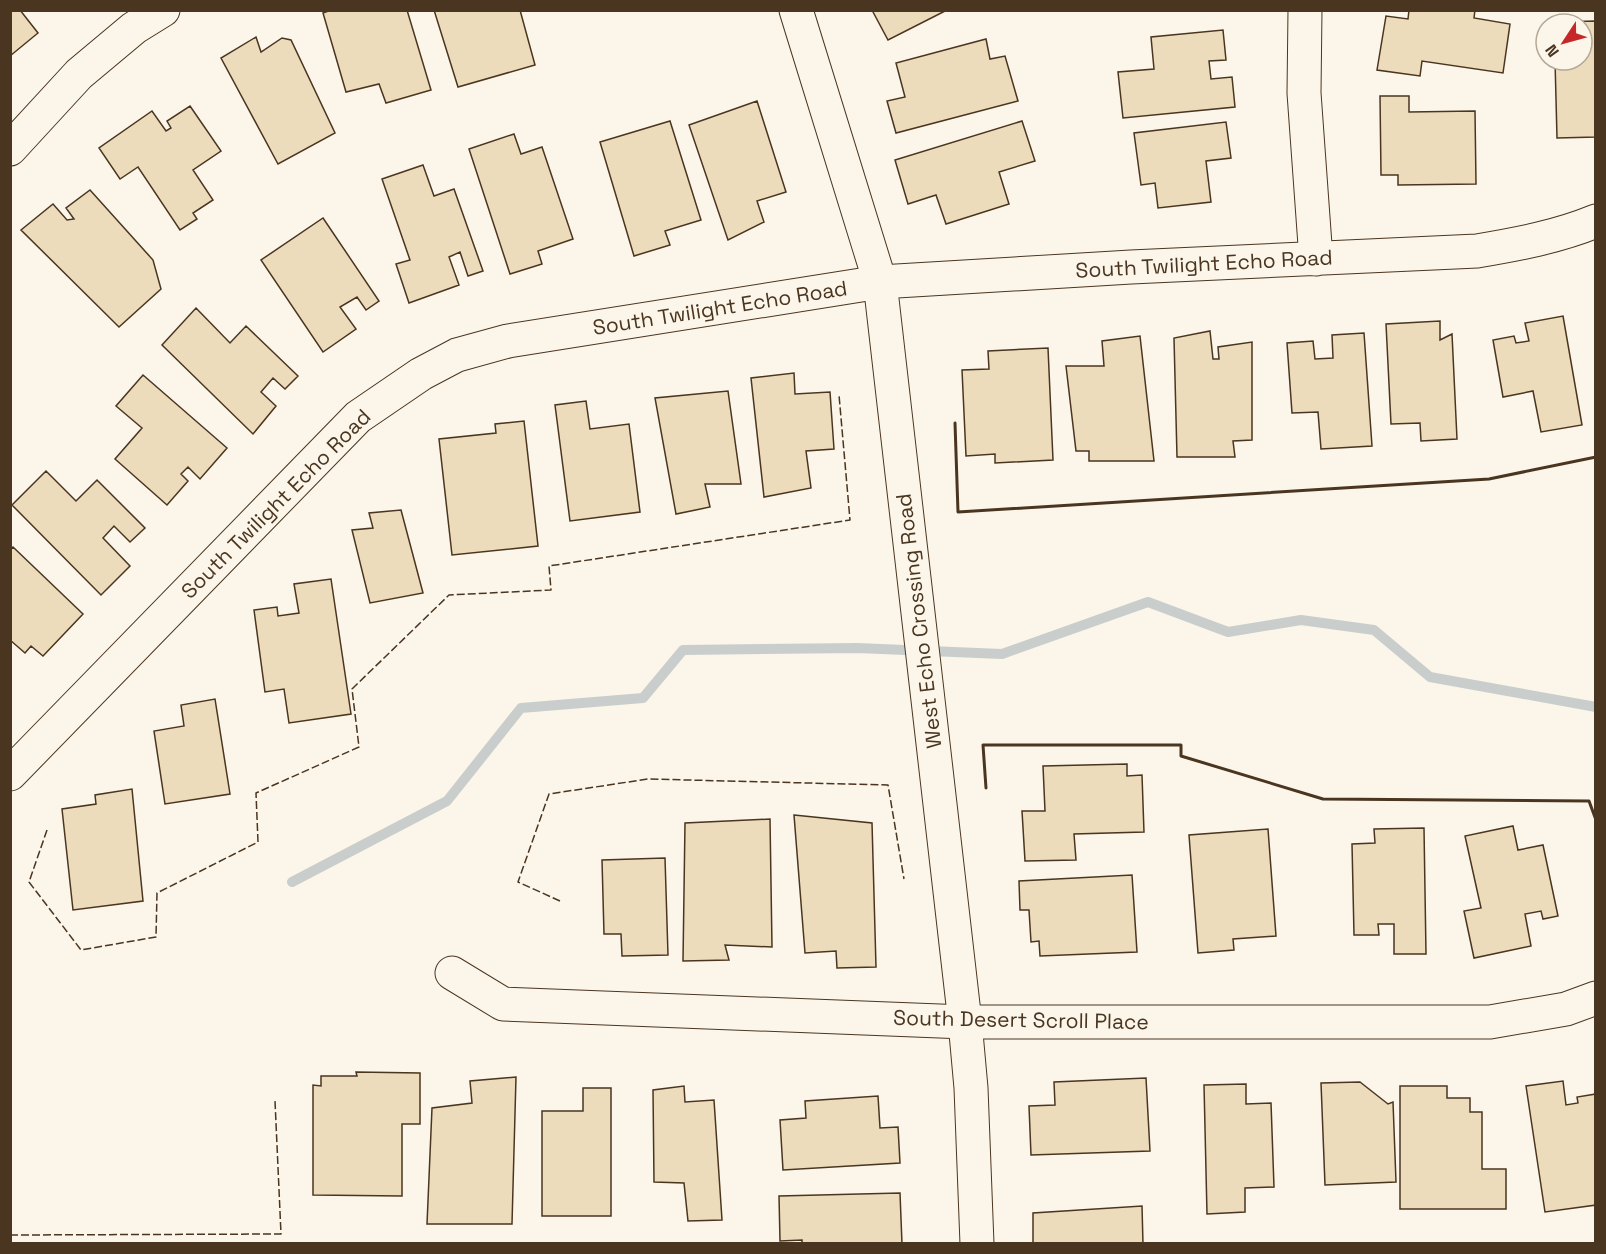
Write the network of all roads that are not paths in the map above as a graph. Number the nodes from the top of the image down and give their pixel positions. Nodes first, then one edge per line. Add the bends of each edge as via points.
1 (163, 10) edge
2 (796, 10) edge
3 (1305, 10) edge
4 (10, 149) edge
5 (1596, 221) edge
6 (1316, 259) junction
7 (880, 282) junction
8 (10, 774) edge
9 (452, 973) dead end
10 (1596, 998) edge
11 (965, 1022) junction
12 (977, 1244) edge

1 - 4 street via 134,28 79,74
2 - 7 street, West Echo Crossing Road
3 - 6 street via 1304,93
5 - 6 street, South Twilight Echo Road via 1564,234 1477,251
6 - 7 street, South Twilight Echo Road
7 - 8 street, South Twilight Echo Road via 508,341 456,355 421,374 358,417
7 - 11 street, West Echo Crossing Road
9 - 11 street, South Desert Scroll Place via 502,1004
10 - 11 street, South Desert Scroll Place via 1566,1009 1490,1022
11 - 12 street, West Echo Crossing Road

